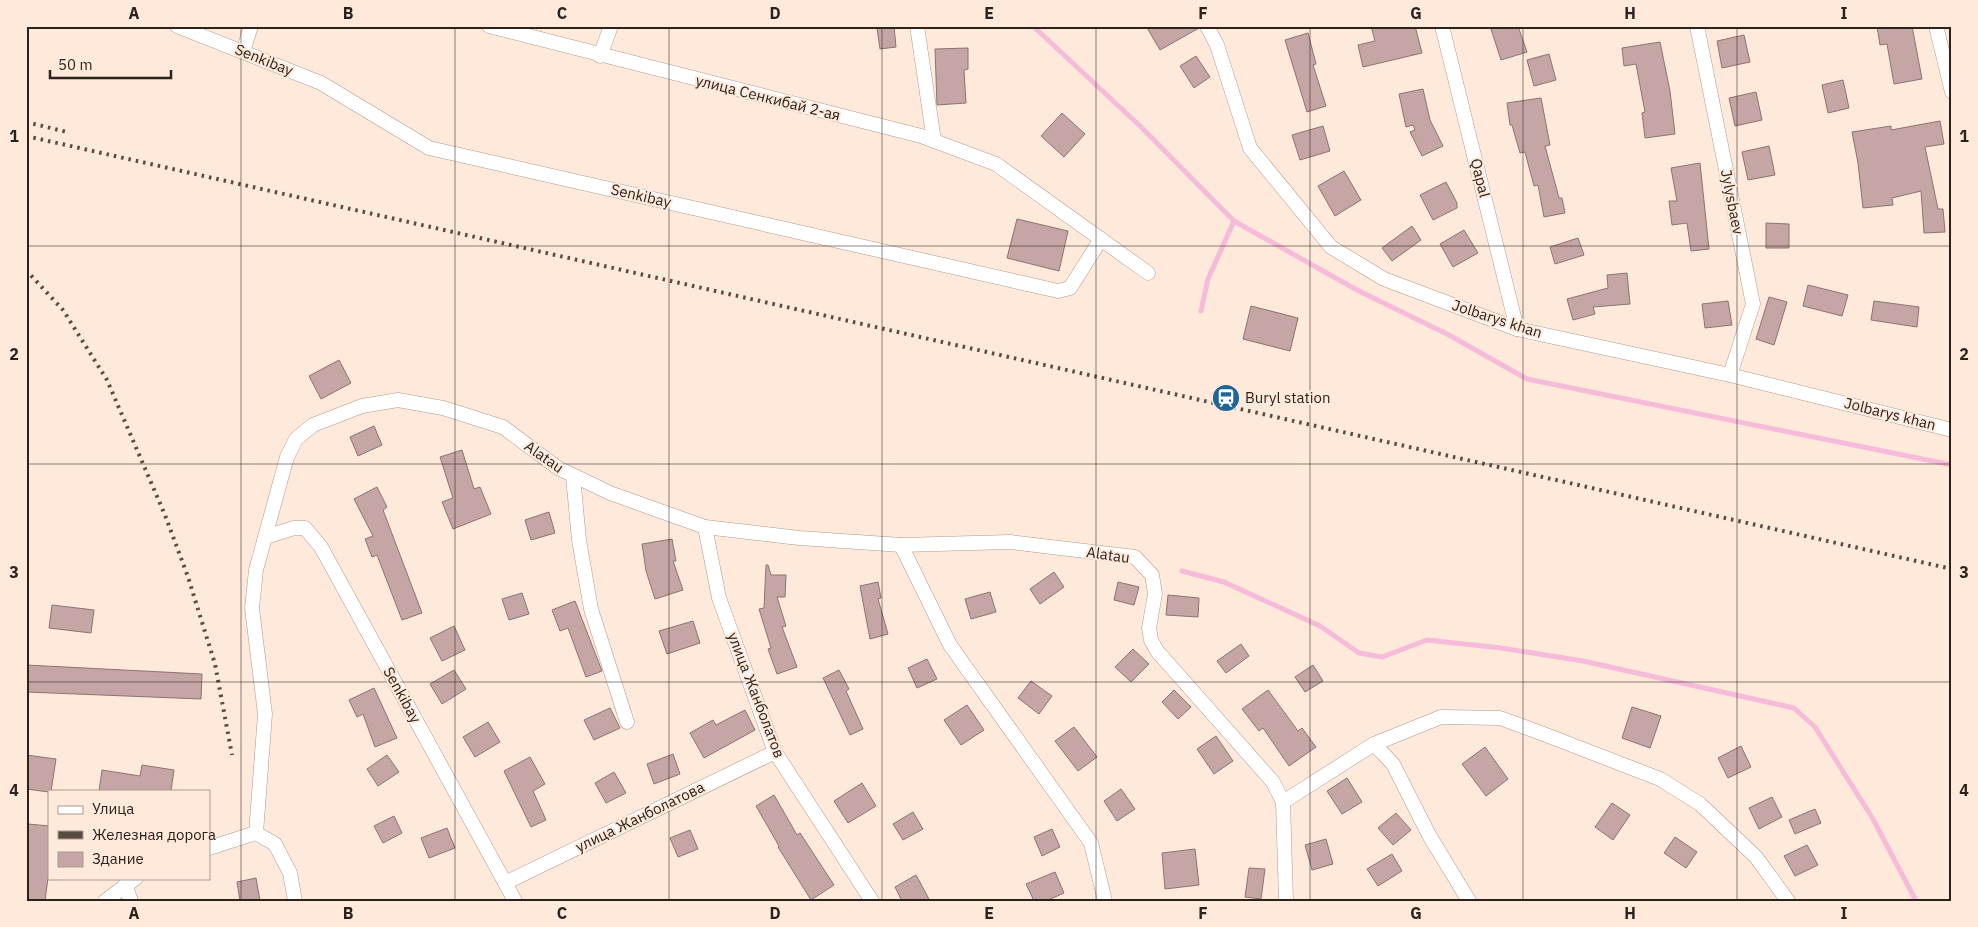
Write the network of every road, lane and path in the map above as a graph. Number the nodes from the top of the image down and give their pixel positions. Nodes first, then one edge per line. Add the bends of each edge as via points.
1 (177, 26) edge
2 (251, 26) edge
3 (489, 26) edge
4 (611, 26) edge
5 (917, 26) edge
6 (1207, 26) edge
7 (1442, 26) edge
8 (1697, 26) edge
9 (1936, 26) edge
10 (243, 52) junction
11 (600, 56) junction
12 (1952, 92) edge
13 (934, 141) junction
14 (1101, 239) junction
15 (1148, 273) dead end
16 (1518, 329) junction
17 (1730, 375) junction
18 (1952, 430) edge
19 (573, 476) junction
20 (705, 527) junction
21 (265, 537) junction
22 (901, 545) junction
23 (627, 722) dead end
24 (1374, 744) junction
25 (775, 752) junction
26 (1283, 802) junction
27 (256, 833) junction
28 (210, 848) edge
29 (130, 882) edge
30 (505, 883) junction
31 (105, 901) edge
32 (131, 901) edge
33 (295, 901) edge
34 (515, 901) edge
35 (872, 901) edge
36 (1105, 901) edge
37 (1286, 901) edge
38 (1469, 901) edge
39 (1788, 901) edge

1 - 10 street, Senkibay
2 - 10 street
3 - 11 street, улица Сенкибай 2-ая
4 - 11 street
5 - 13 street
6 - 16 street, Jolbarys khan via 1217,45 1250,148 1331,247 1384,280
7 - 16 street, Qapal
8 - 17 street, Jylysbaev via 1753,304
9 - 12 street
10 - 14 street, Senkibay via 321,83 429,148 1058,291 1070,288
11 - 13 street, улица Сенкибай 2-ая
13 - 14 street, улица Сенкибай 2-ая via 996,164
14 - 15 street, улица Сенкибай 2-ая
16 - 17 street, Jolbarys khan
17 - 18 street, Jolbarys khan
19 - 20 street, Alatau via 610,494
19 - 21 street, Alatau via 503,427 443,408 398,400 362,406 312,425 296,439 287,457
19 - 23 street via 579,540 591,609
20 - 22 street, Alatau
20 - 25 street, улица Жанболатов via 719,598
21 - 27 street, Alatau via 256,570 252,608 265,714
21 - 30 street, Senkibay via 304,528 322,548
22 - 26 street, Alatau via 1010,542 1135,557 1152,575 1155,594 1149,628 1157,650 1273,782
22 - 36 street via 950,645 1091,843
24 - 26 street
24 - 38 street via 1393,764
24 - 39 street via 1441,717 1500,718 1541,733 1660,779 1700,804 1756,857
25 - 30 street, улица Жанболатова
25 - 35 street, улица Жанболатов
26 - 37 street
27 - 28 street
27 - 33 street via 275,844 290,872
29 - 31 street
29 - 32 street
30 - 34 street, Senkibay

